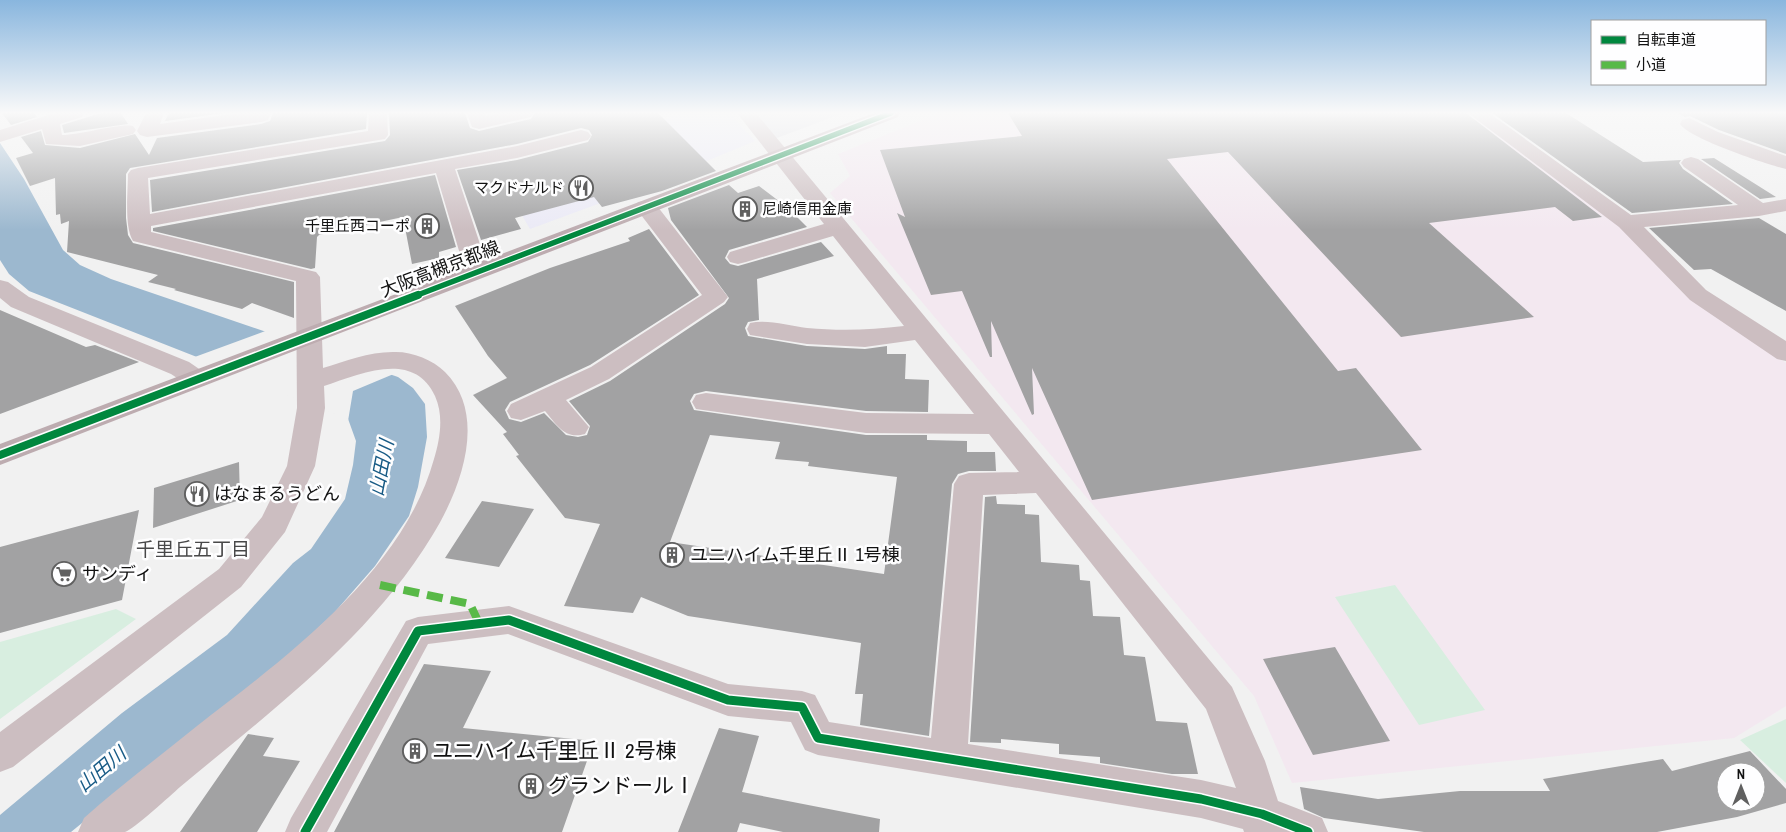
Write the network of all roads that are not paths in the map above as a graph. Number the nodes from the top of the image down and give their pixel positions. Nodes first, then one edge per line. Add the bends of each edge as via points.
1 (381, 152) edge
2 (518, 152) edge
3 (777, 152) edge
4 (791, 152) edge
5 (1530, 152) edge
6 (1755, 152) edge
7 (381, 156) junction
8 (780, 156) junction
9 (1691, 163) dead end
10 (1786, 163) edge
11 (444, 166) junction
12 (1786, 204) edge
13 (646, 206) junction
14 (1759, 210) junction
15 (139, 222) junction
16 (1627, 222) junction
17 (838, 227) junction
18 (738, 257) dead end
19 (477, 271) junction
20 (0, 287) edge
21 (759, 329) dead end
22 (922, 331) junction
23 (313, 334) junction
24 (1786, 353) edge
25 (203, 376) junction
26 (311, 395) junction
27 (549, 398) junction
28 (706, 402) dead end
29 (521, 411) dead end
30 (998, 424) junction
31 (575, 427) dead end
32 (0, 455) edge
33 (1044, 482) junction
34 (0, 754) edge
35 (948, 760) junction
36 (1262, 823) edge
37 (98, 832) edge
38 (305, 832) edge
39 (1308, 832) edge

1 - 7 street
2 - 11 street
3 - 8 street
4 - 8 main road, 大阪高槻京都線
5 - 16 street
6 - 10 street
7 - 11 street
7 - 15 street
7 - 15 street via 138,174
8 - 13 main road, 大阪高槻京都線
8 - 17 street
9 - 14 street
11 - 19 street
12 - 14 street
13 - 19 main road, 大阪高槻京都線
13 - 27 street via 716,297 600,373
14 - 16 street
15 - 23 street via 141,236 308,277
16 - 24 street via 1698,295
17 - 18 street
17 - 22 street
19 - 23 main road, 大阪高槻京都線
20 - 25 street via 20,302
21 - 22 street via 865,339
22 - 30 street
23 - 25 main road, 大阪高槻京都線
23 - 26 street
25 - 32 main road, 大阪高槻京都線
26 - 34 street via 301,466 274,524 230,578
26 - 37 street via 374,364 398,360 424,368 441,382 453,409 452,444 442,485 422,527 380,585 327,642
27 - 29 street
27 - 31 street
28 - 30 street via 866,423
30 - 33 street
33 - 35 street via 968,484
33 - 36 street via 1219,698 1250,770
35 - 36 street via 1202,799
35 - 38 street via 818,738 802,707 728,700 509,620 418,631
36 - 39 street

